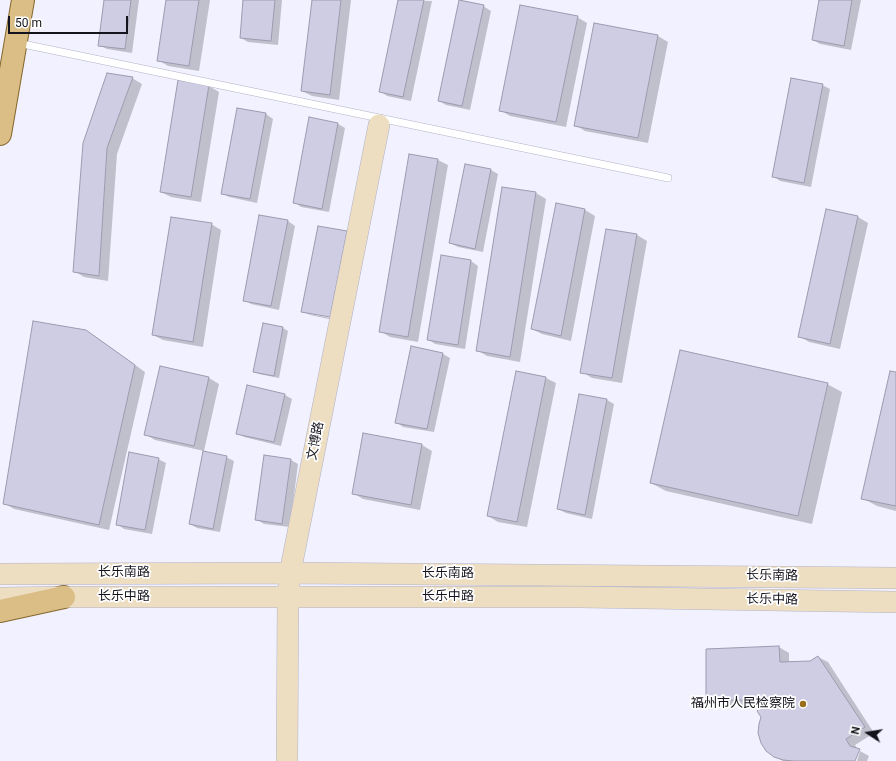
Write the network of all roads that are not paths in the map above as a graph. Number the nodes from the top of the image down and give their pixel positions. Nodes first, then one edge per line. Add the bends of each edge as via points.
1 (23, 0) edge
2 (16, 42) junction
3 (379, 125) dead end
4 (0, 134) edge
5 (668, 178) dead end
6 (290, 573) junction
7 (0, 574) edge
8 (896, 578) edge
9 (64, 597) junction
10 (288, 597) junction
11 (0, 598) edge
12 (896, 602) edge
13 (0, 611) edge
14 (287, 761) edge

1 - 2 main road
2 - 4 main road
2 - 5 lane
3 - 6 main road, 文博路
6 - 7 main road, 长乐南路
6 - 8 main road, 长乐南路
6 - 10 main road, 文博路
9 - 10 main road, 长乐中路
9 - 11 main road, 长乐中路
9 - 13 main road
10 - 12 main road, 长乐中路
10 - 14 main road, 文博路

